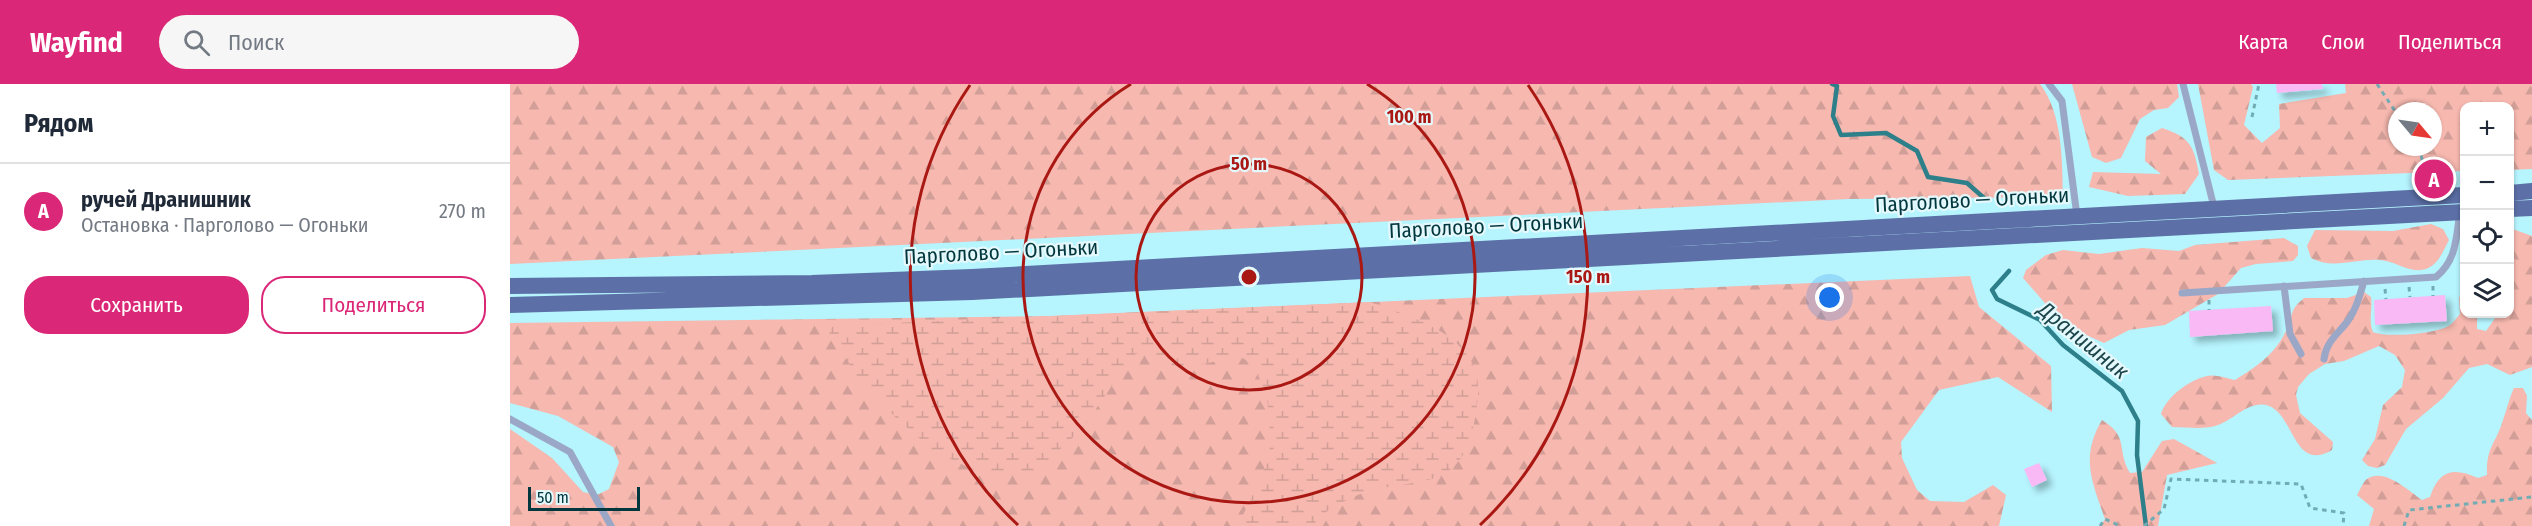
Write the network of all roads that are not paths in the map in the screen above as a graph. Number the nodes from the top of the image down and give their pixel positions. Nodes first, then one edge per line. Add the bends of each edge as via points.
1 (2049, 84) edge
2 (2186, 86) edge
3 (2532, 191) edge
4 (2514, 193) edge
5 (2460, 195) edge
6 (2532, 208) edge
7 (2514, 209) edge
8 (2215, 210) junction
9 (2460, 212) edge
10 (2077, 216) junction
11 (2460, 222) edge
12 (2364, 281) junction
13 (510, 286) edge
14 (2284, 286) junction
15 (2182, 293) dead end
16 (510, 305) edge
17 (2301, 354) dead end
18 (2324, 360) dead end
19 (510, 419) edge
20 (611, 526) edge

1 - 10 lane via 2062,101
2 - 8 lane
3 - 4 main road
5 - 8 main road, Парголово — Огоньки
6 - 7 main road
8 - 10 main road, Парголово — Огоньки
9 - 16 main road, Парголово — Огоньки via 972,292
10 - 13 main road, Парголово — Огоньки via 972,277
11 - 12 lane via 2448,267 2436,277
12 - 14 lane
12 - 18 lane via 2356,307 2330,342
14 - 15 lane
14 - 17 lane via 2290,334
19 - 20 lane via 570,452

